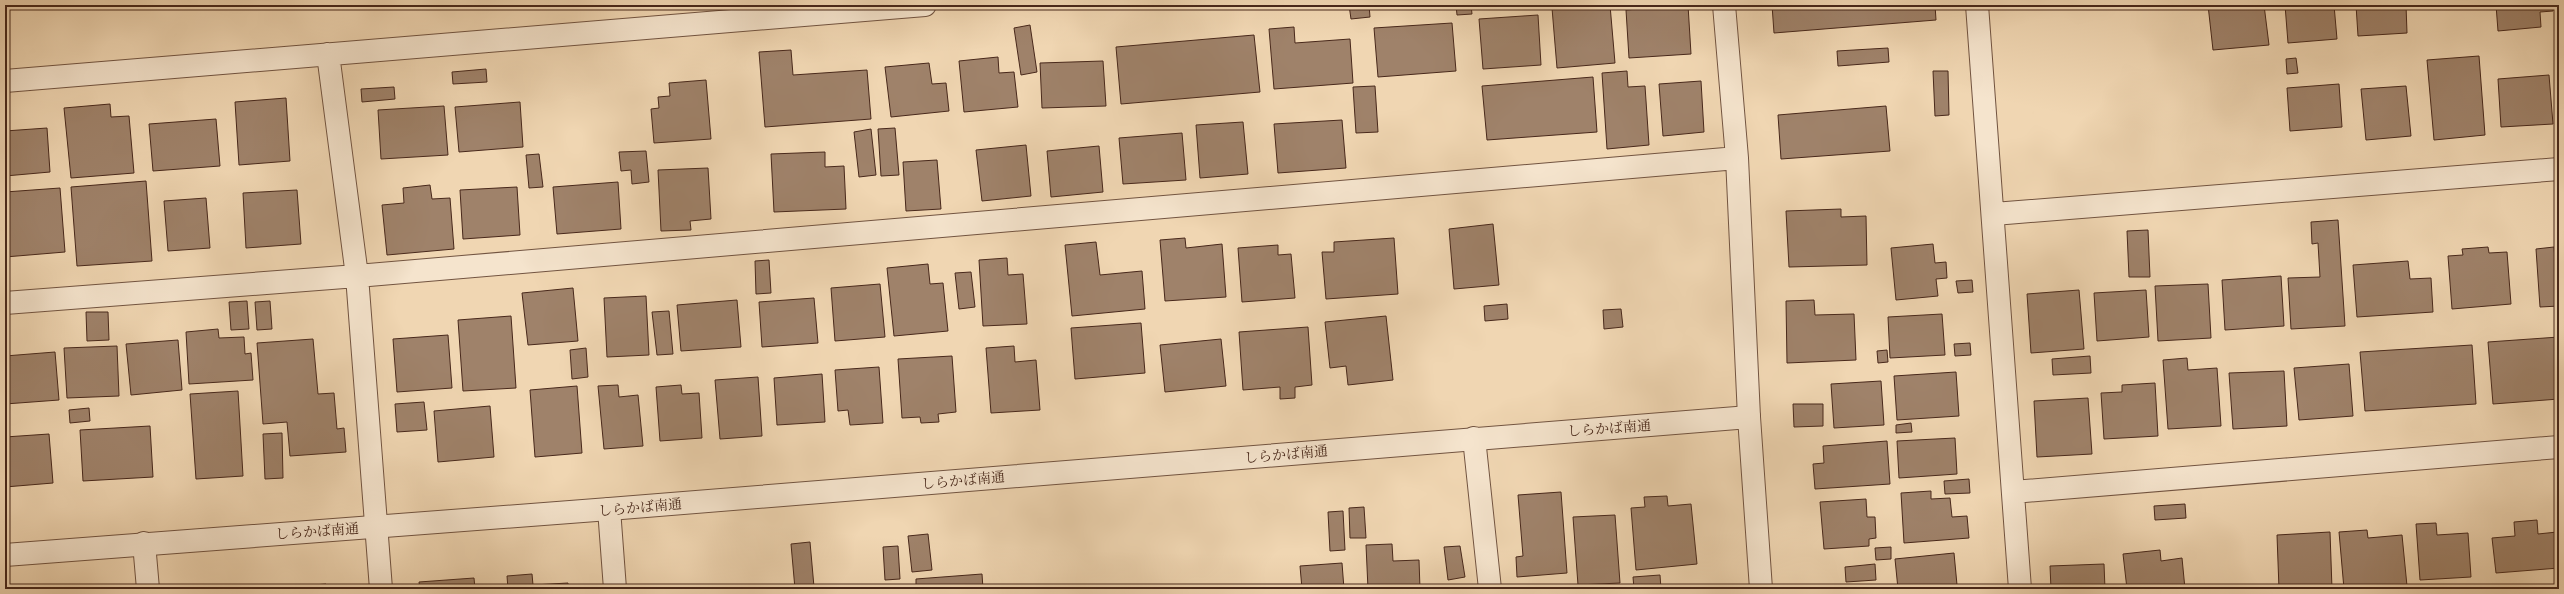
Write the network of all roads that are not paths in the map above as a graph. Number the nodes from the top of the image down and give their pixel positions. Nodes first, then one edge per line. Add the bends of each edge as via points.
1 (925, 5) edge
2 (1724, 5) edge
3 (1977, 5) edge
4 (328, 54) junction
5 (5, 81) edge
6 (1737, 158) junction
7 (2559, 169) edge
8 (1994, 214) junction
9 (357, 276) junction
10 (5, 303) edge
11 (1749, 417) junction
12 (1474, 438) junction
13 (2559, 447) edge
14 (2013, 492) junction
15 (609, 510) junction
16 (376, 527) junction
17 (144, 543) junction
18 (5, 555) edge
19 (148, 589) edge
20 (381, 589) edge
21 (616, 589) edge
22 (1490, 589) edge
23 (1761, 589) edge
24 (2020, 589) edge

1 - 4 street
2 - 6 street
3 - 8 street
4 - 5 street
4 - 9 street
6 - 9 street
6 - 11 street
7 - 8 street
8 - 14 street
9 - 10 street
9 - 16 street
11 - 12 street, しらかば南通
11 - 23 street
12 - 15 street, しらかば南通
12 - 22 street
13 - 14 street
14 - 24 street
15 - 16 street, しらかば南通
15 - 21 street
16 - 17 street, しらかば南通
16 - 20 street
17 - 18 street, しらかば南通
17 - 19 street

